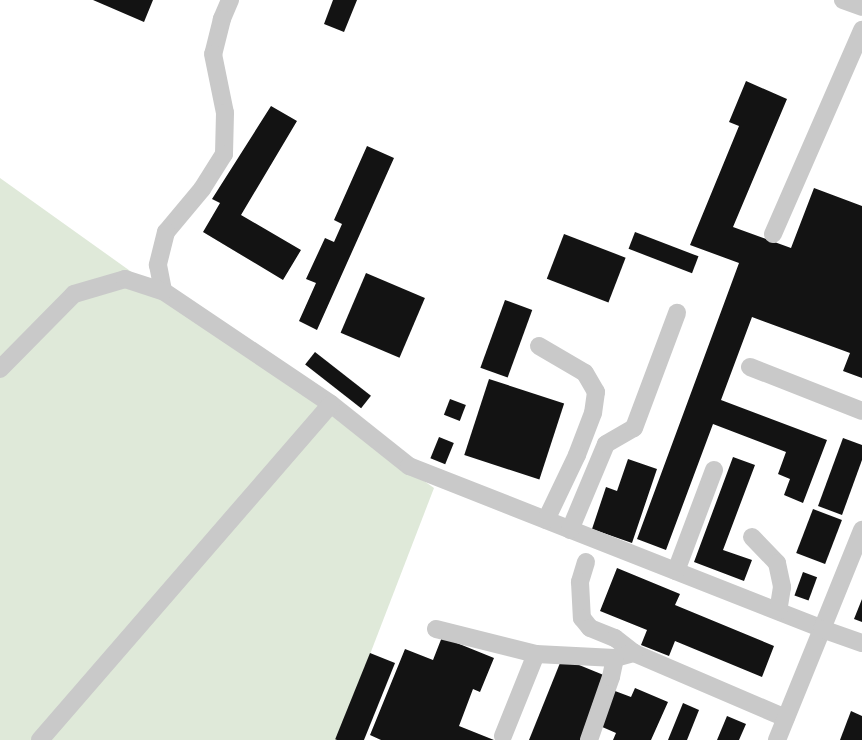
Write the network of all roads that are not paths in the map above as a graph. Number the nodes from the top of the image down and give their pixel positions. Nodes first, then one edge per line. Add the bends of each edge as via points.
1 (230, 0) edge
2 (843, 0) edge
3 (862, 7) edge
4 (862, 30) edge
5 (773, 234) dead end
6 (163, 291) junction
7 (677, 313) dead end
8 (540, 346) dead end
9 (2, 361) edge
10 (750, 367) dead end
11 (331, 404) junction
12 (862, 410) edge
13 (714, 470) dead end
14 (546, 520) junction
15 (570, 530) junction
16 (862, 530) edge
17 (752, 537) dead end
18 (586, 562) dead end
19 (676, 571) junction
20 (778, 612) junction
21 (436, 629) dead end
22 (822, 629) junction
23 (862, 643) edge
24 (634, 653) junction
25 (536, 654) junction
26 (615, 658) junction
27 (786, 718) junction
28 (503, 736) dead end
29 (40, 740) edge
30 (589, 740) edge
31 (777, 740) edge

1 - 6 lane via 222,18 213,54 225,113 224,154 202,189 166,232 158,264
2 - 3 lane
4 - 5 lane
6 - 9 lane via 125,279 74,294
6 - 11 lane
7 - 15 lane via 634,428 606,444
8 - 14 lane via 585,373 596,392 593,413 578,455
10 - 12 lane
11 - 14 lane via 409,466
11 - 29 lane
13 - 19 lane
14 - 15 lane
15 - 19 lane
16 - 22 lane
17 - 20 lane via 777,563 782,587
18 - 24 lane via 580,582 582,618 590,628 615,638
19 - 20 lane
20 - 22 lane
21 - 25 lane
22 - 23 lane
22 - 27 lane
24 - 26 lane
24 - 27 lane
25 - 26 lane
25 - 28 lane
26 - 30 lane via 611,678
27 - 31 lane

